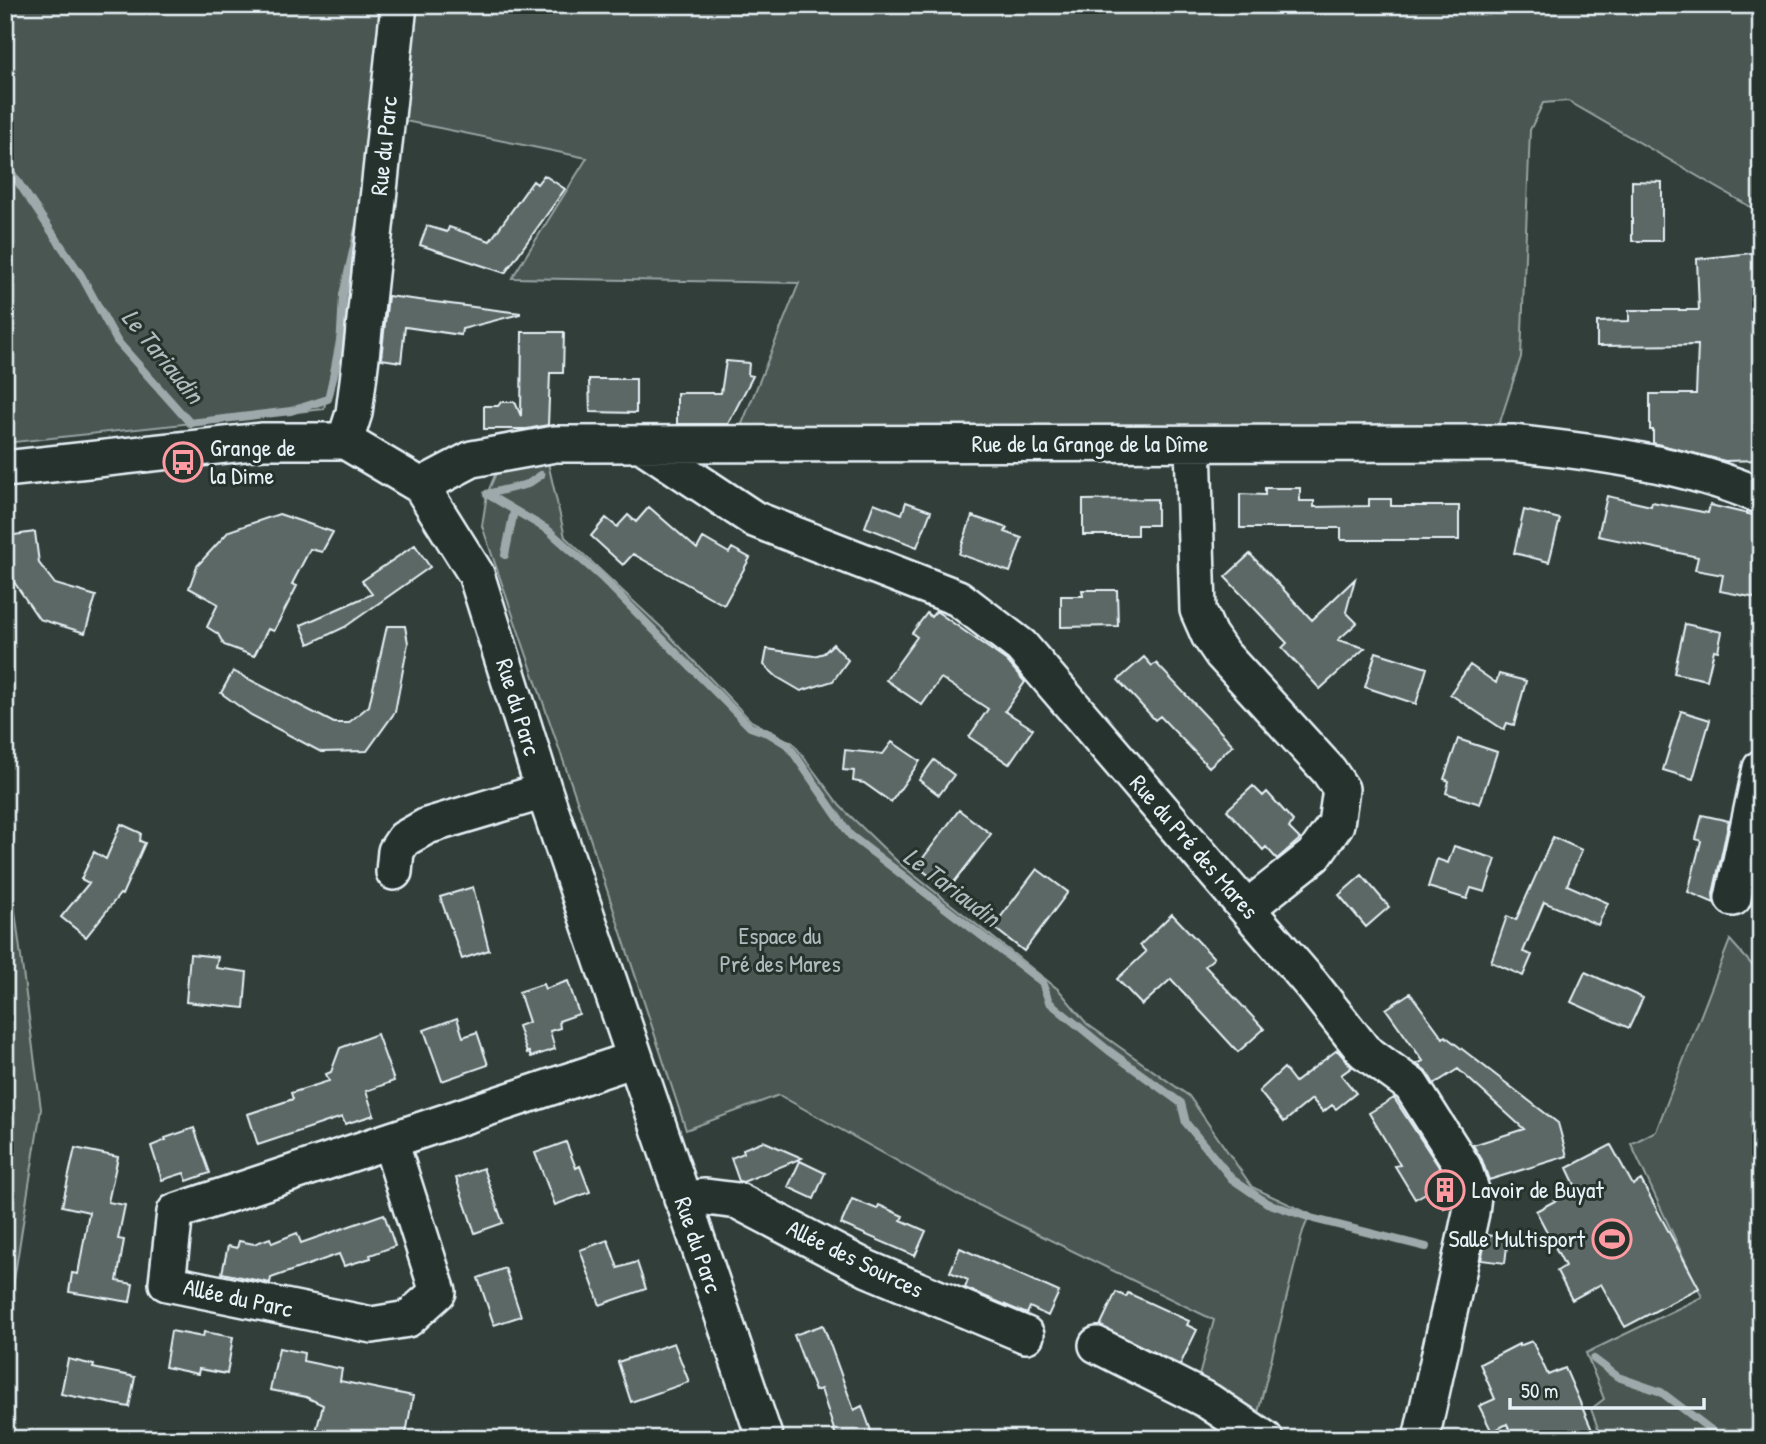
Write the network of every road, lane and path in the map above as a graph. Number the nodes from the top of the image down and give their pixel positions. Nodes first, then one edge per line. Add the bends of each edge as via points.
1 (399, 5) edge
2 (345, 441) junction
3 (641, 444) junction
4 (1193, 444) junction
5 (5, 470) edge
6 (421, 486) junction
7 (1761, 496) edge
8 (1761, 768) edge
9 (544, 791) junction
10 (394, 872) dead end
11 (1733, 898) dead end
12 (1247, 908) junction
13 (635, 1059) junction
14 (390, 1141) junction
15 (682, 1199) junction
16 (1026, 1335) dead end
17 (1097, 1345) dead end
18 (765, 1439) edge
19 (1265, 1439) edge
20 (1421, 1439) edge

1 - 2 street, Rue du Parc via 361,357 354,413
2 - 5 street via 263,441
2 - 6 street, Rue du Parc
3 - 4 street, Rue de la Grange de la Dîme
3 - 6 street, Rue de la Grange de la Dîme via 555,444 472,459
3 - 12 street, Rue du Pré des Mares via 754,519 958,598 1021,646
4 - 7 street, Rue de la Grange de la Dîme via 1512,443 1586,451 1712,477
4 - 12 street via 1198,610 1223,654 1340,789 1336,824 1314,855
6 - 9 street, Rue du Parc via 476,574
8 - 11 street
9 - 10 street via 415,832 396,851
9 - 13 street, Rue du Parc
12 - 20 street, Rue du Pré des Mares via 1364,1051 1411,1085 1464,1167 1473,1196 1471,1213
13 - 14 street, Allée du Parc
13 - 15 street, Rue du Parc
14 - 14 street, Allée du Parc via 175,1212 167,1283 372,1325 408,1319 438,1292
15 - 16 street, Allée des Sources via 738,1201 868,1269
15 - 18 street, Rue du Parc
17 - 19 street via 1208,1401

